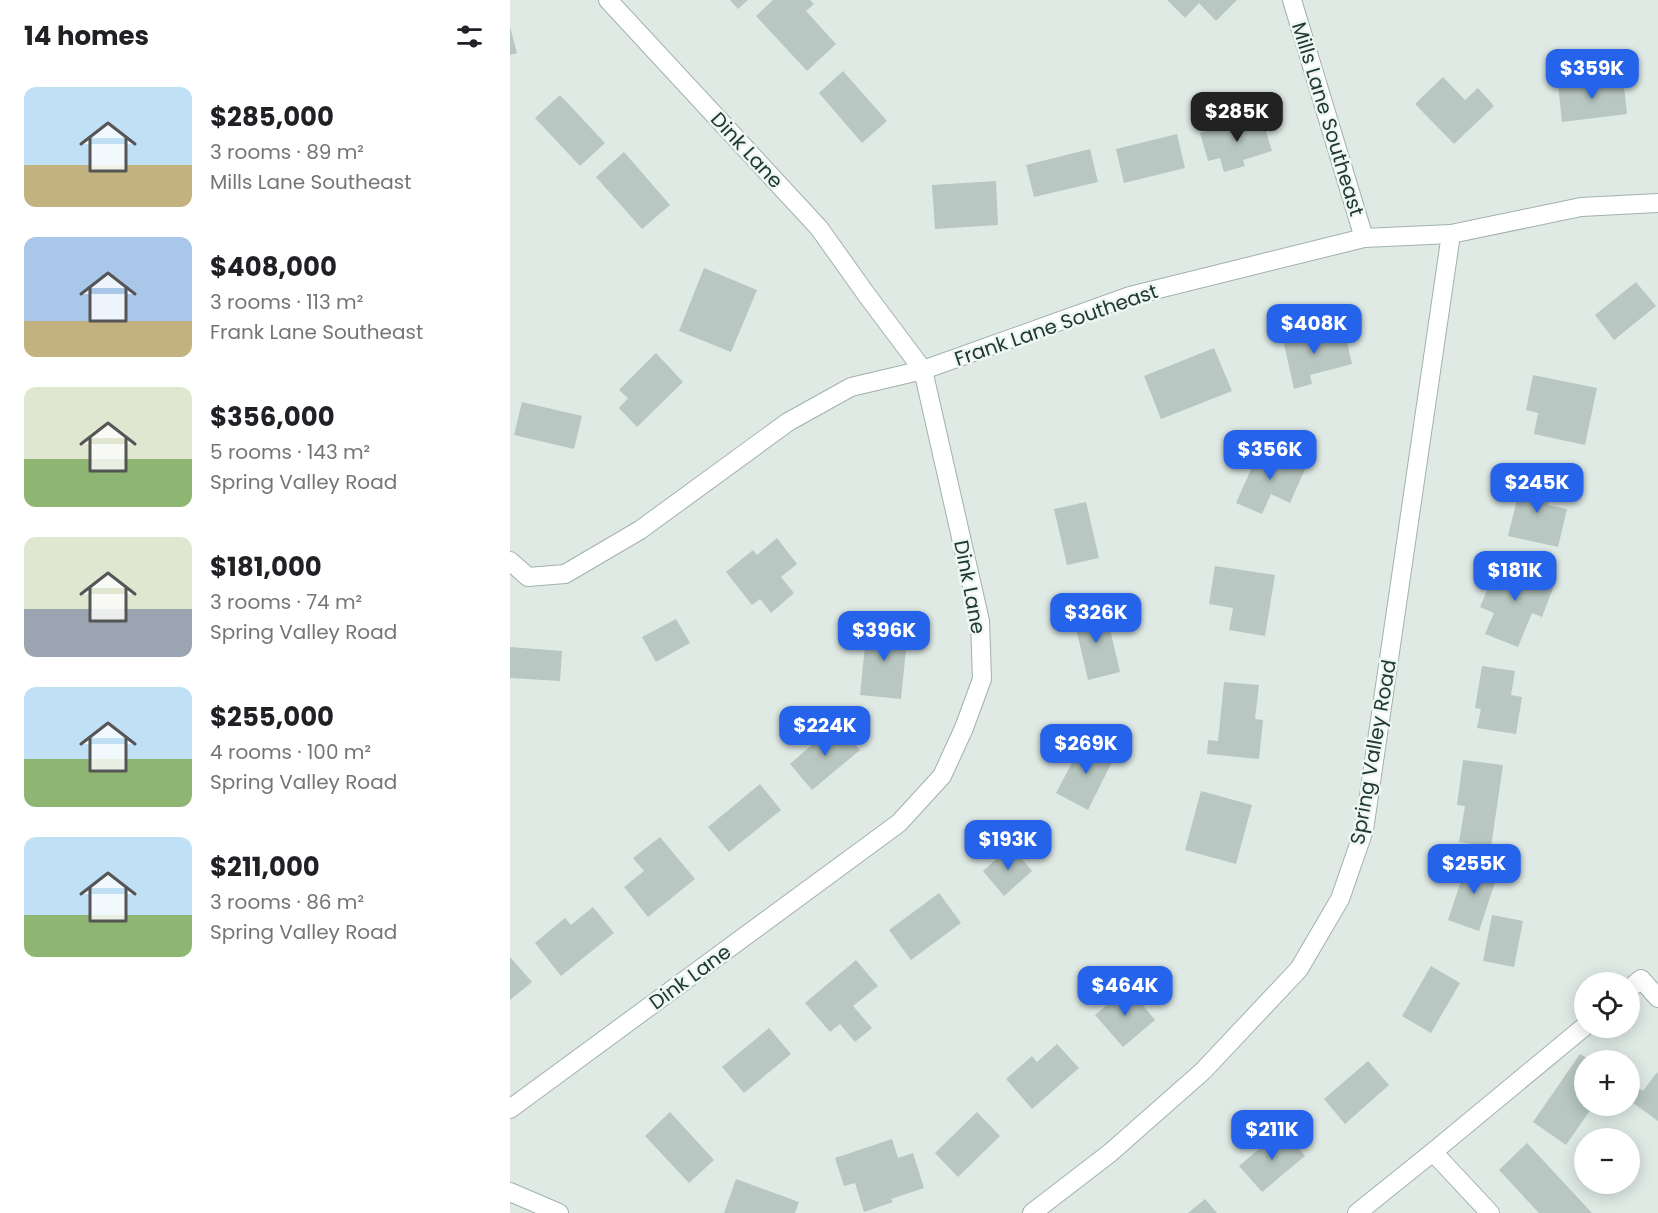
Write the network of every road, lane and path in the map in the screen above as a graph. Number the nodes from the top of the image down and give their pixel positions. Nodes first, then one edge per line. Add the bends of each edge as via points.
1 (608, 0) edge
2 (1292, 0) edge
3 (1658, 203) edge
4 (1451, 234) junction
5 (1364, 238) junction
6 (923, 370) junction
7 (510, 561) edge
8 (1640, 980) edge
9 (1658, 998) edge
10 (1574, 1034) edge
11 (510, 1109) edge
12 (1433, 1152) junction
13 (510, 1192) edge
14 (559, 1213) edge
15 (1032, 1213) edge
16 (1357, 1213) edge
17 (1490, 1213) edge

1 - 6 street, Dink Lane via 819,228
2 - 5 street, Mills Lane Southeast
3 - 4 street, Frank Lane Southeast via 1581,207
4 - 5 street, Frank Lane Southeast
4 - 15 street, Spring Valley Road via 1364,830 1340,899 1299,969 1203,1071 1110,1153
5 - 6 street, Frank Lane Southeast via 1130,296
6 - 7 street, Frank Lane Southeast via 851,387 788,422 640,530 565,574 528,576
6 - 11 street, Dink Lane via 980,621 982,679 942,776 899,824
8 - 9 street
10 - 12 street
12 - 16 street
12 - 17 street
13 - 14 street

